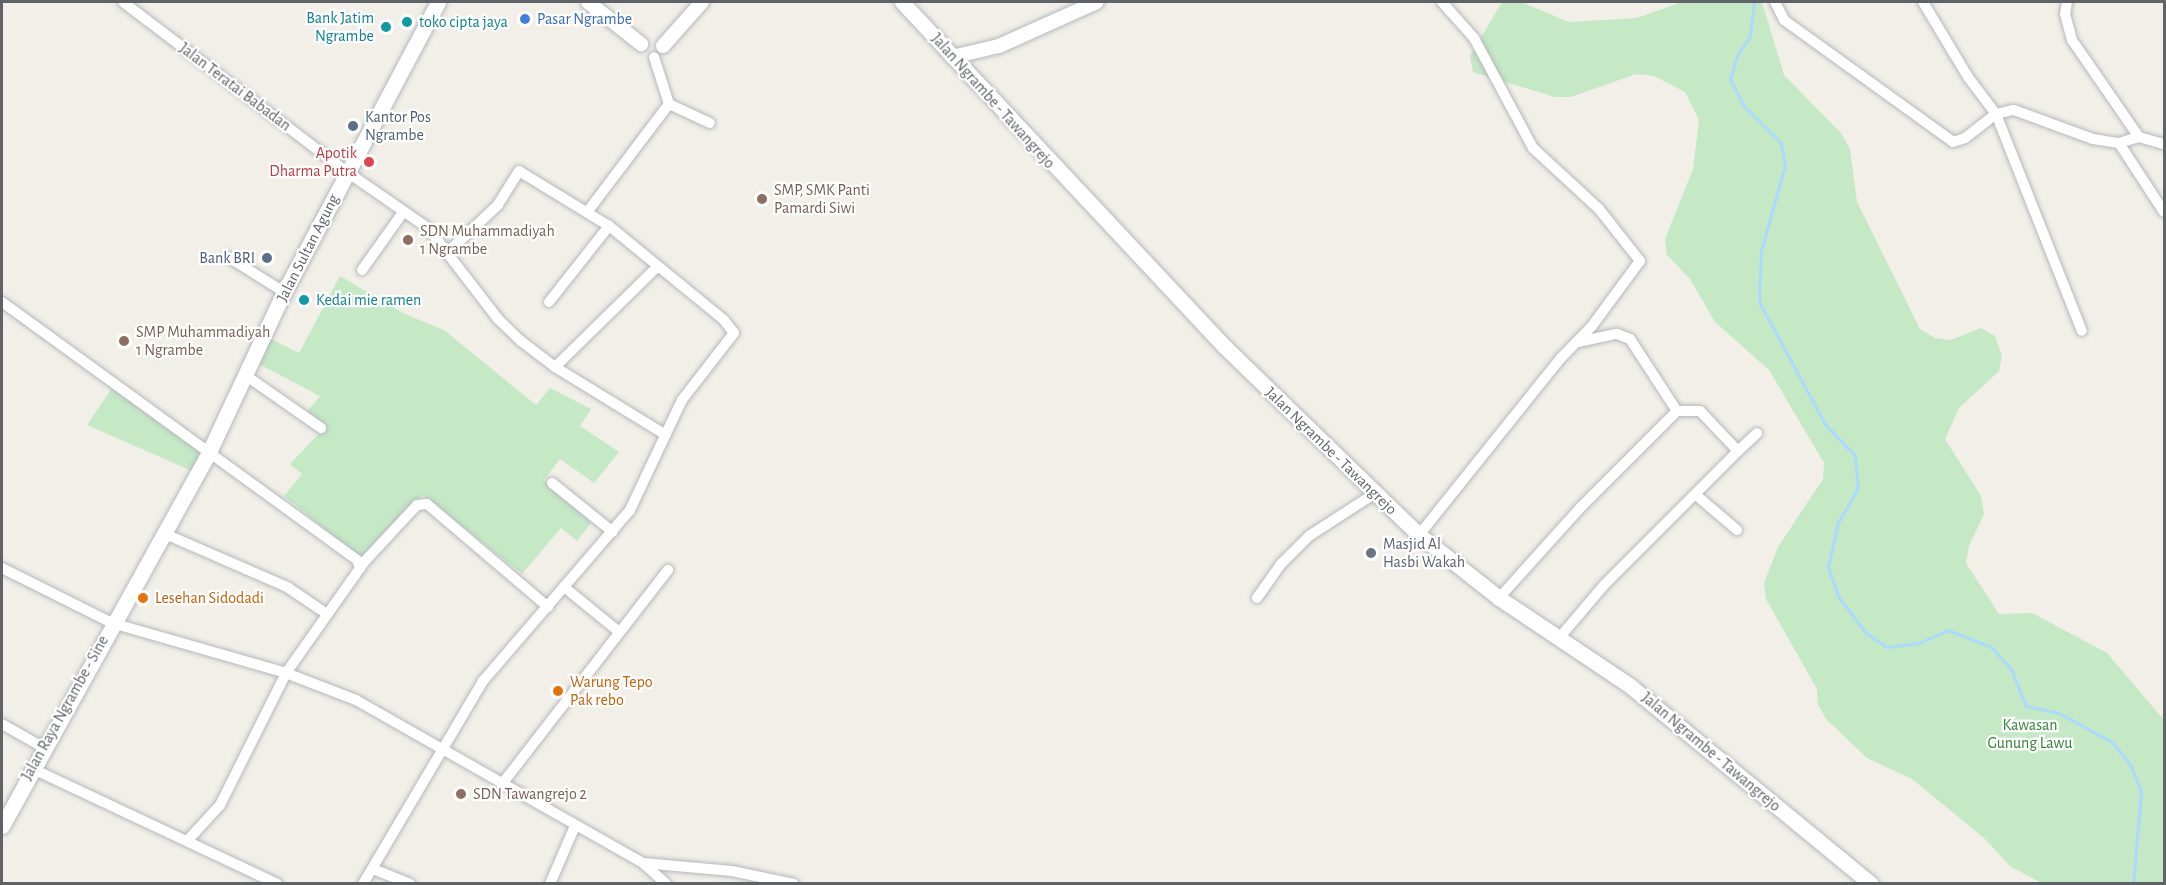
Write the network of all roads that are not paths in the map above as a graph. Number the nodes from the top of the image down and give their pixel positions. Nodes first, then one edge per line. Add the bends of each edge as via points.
1 (123, 2) edge
2 (438, 2) edge
3 (588, 2) edge
4 (702, 2) edge
5 (902, 2) edge
6 (1097, 2) edge
7 (1442, 2) edge
8 (1775, 2) edge
9 (1923, 2) edge
10 (2067, 2) edge
11 (641, 44) joint
12 (663, 46) joint
13 (654, 57) junction
14 (952, 57) junction
15 (669, 104) junction
16 (1996, 114) junction
17 (710, 123) dead end
18 (2139, 137) junction
19 (2119, 143) junction
20 (2164, 144) edge
21 (347, 172) junction
22 (404, 211) junction
23 (588, 211) junction
24 (2164, 212) edge
25 (609, 226) junction
26 (449, 251) junction
27 (228, 257) dead end
28 (658, 266) junction
29 (363, 270) dead end
30 (284, 292) junction
31 (2, 302) edge
32 (549, 302) dead end
33 (2082, 330) dead end
34 (1578, 342) junction
35 (555, 367) junction
36 (245, 375) junction
37 (1677, 411) junction
38 (321, 428) dead end
39 (1757, 433) dead end
40 (666, 435) junction
41 (1738, 451) junction
42 (209, 452) junction
43 (552, 483) dead end
44 (1374, 494) junction
45 (1696, 495) junction
46 (1737, 530) dead end
47 (613, 532) junction
48 (163, 533) junction
49 (1419, 535) junction
50 (2, 568) edge
51 (360, 568) junction
52 (668, 570) dead end
53 (564, 587) junction
54 (1257, 598) dead end
55 (1499, 598) junction
56 (548, 607) junction
57 (327, 615) junction
58 (112, 623) junction
59 (618, 631) junction
60 (1559, 638) junction
61 (286, 673) junction
62 (2, 724) edge
63 (44, 748) junction
64 (444, 749) junction
65 (32, 768) junction
66 (502, 784) junction
67 (2, 826) edge
68 (574, 826) junction
69 (187, 841) junction
70 (643, 863) junction
71 (373, 869) junction
72 (277, 884) edge
73 (363, 884) edge
74 (410, 884) edge
75 (550, 884) edge
76 (666, 884) edge
77 (794, 884) edge
78 (1871, 884) edge

1 - 21 street, Jalan Teratai Babadan
2 - 21 main road, Jalan Sultan Agung
3 - 11 street
4 - 12 street
5 - 14 main road, Jalan Ngrambe - Tawangrejo
6 - 14 street via 999,46
7 - 34 street via 1474,38 1533,148 1599,209 1638,254 1637,268
8 - 16 street via 1784,20 1946,139 1959,141
9 - 16 street via 1968,77
10 - 18 street via 2065,14 2072,40
11 - 13 street
12 - 13 street
13 - 15 street
14 - 44 main road, Jalan Ngrambe - Tawangrejo via 1225,347
15 - 17 street
15 - 23 street
16 - 19 street via 2014,110 2093,139
16 - 33 street
18 - 19 street
18 - 20 street
19 - 24 street
21 - 22 street, Jalan Teratai Babadan
21 - 30 main road, Jalan Sultan Agung
22 - 26 street, Jalan Teratai Babadan via 428,228
22 - 29 street
23 - 25 street
23 - 26 street via 519,171 498,205
25 - 28 street
25 - 32 street
26 - 35 street, Jalan Teratai Babadan via 498,319
27 - 30 street
28 - 35 street
28 - 40 street via 724,320 734,333 682,400
30 - 36 main road, Jalan Sultan Agung
31 - 42 street
34 - 37 street via 1617,334 1630,339
34 - 49 street
35 - 40 street, Jalan Teratai Babadan
36 - 38 street
36 - 42 main road, Jalan Sultan Agung
37 - 41 street via 1700,411
37 - 55 street via 1580,507
39 - 41 street
40 - 47 street via 644,488
41 - 45 street
42 - 48 main road, Jalan Sultan Agung
42 - 51 street via 357,560
43 - 47 street
44 - 49 main road, Jalan Ngrambe - Tawangrejo
44 - 54 street via 1309,536 1281,564
45 - 46 street
45 - 60 street via 1605,584
47 - 53 street
48 - 57 street via 287,587
48 - 58 main road, Jalan Sultan Agung
49 - 55 main road, Jalan Ngrambe - Tawangrejo
50 - 58 street
51 - 56 street via 417,505 427,504
51 - 57 street
52 - 59 street
53 - 56 street
53 - 59 street
55 - 60 main road, Jalan Ngrambe - Tawangrejo
56 - 64 street via 483,681
57 - 61 street
58 - 61 street
58 - 63 main road, Jalan Raya Ngrambe - Sine
59 - 66 street
60 - 78 main road, Jalan Ngrambe - Tawangrejo via 1629,685
61 - 64 street via 356,700
61 - 69 street via 220,806
62 - 63 street
63 - 65 main road, Jalan Raya Ngrambe - Sine
64 - 66 street
64 - 71 street
65 - 67 main road, Jalan Raya Ngrambe - Sine
65 - 69 street
66 - 68 street
68 - 70 street
68 - 75 street
69 - 72 street
70 - 76 street
70 - 77 street via 732,871
71 - 73 street
71 - 74 street

